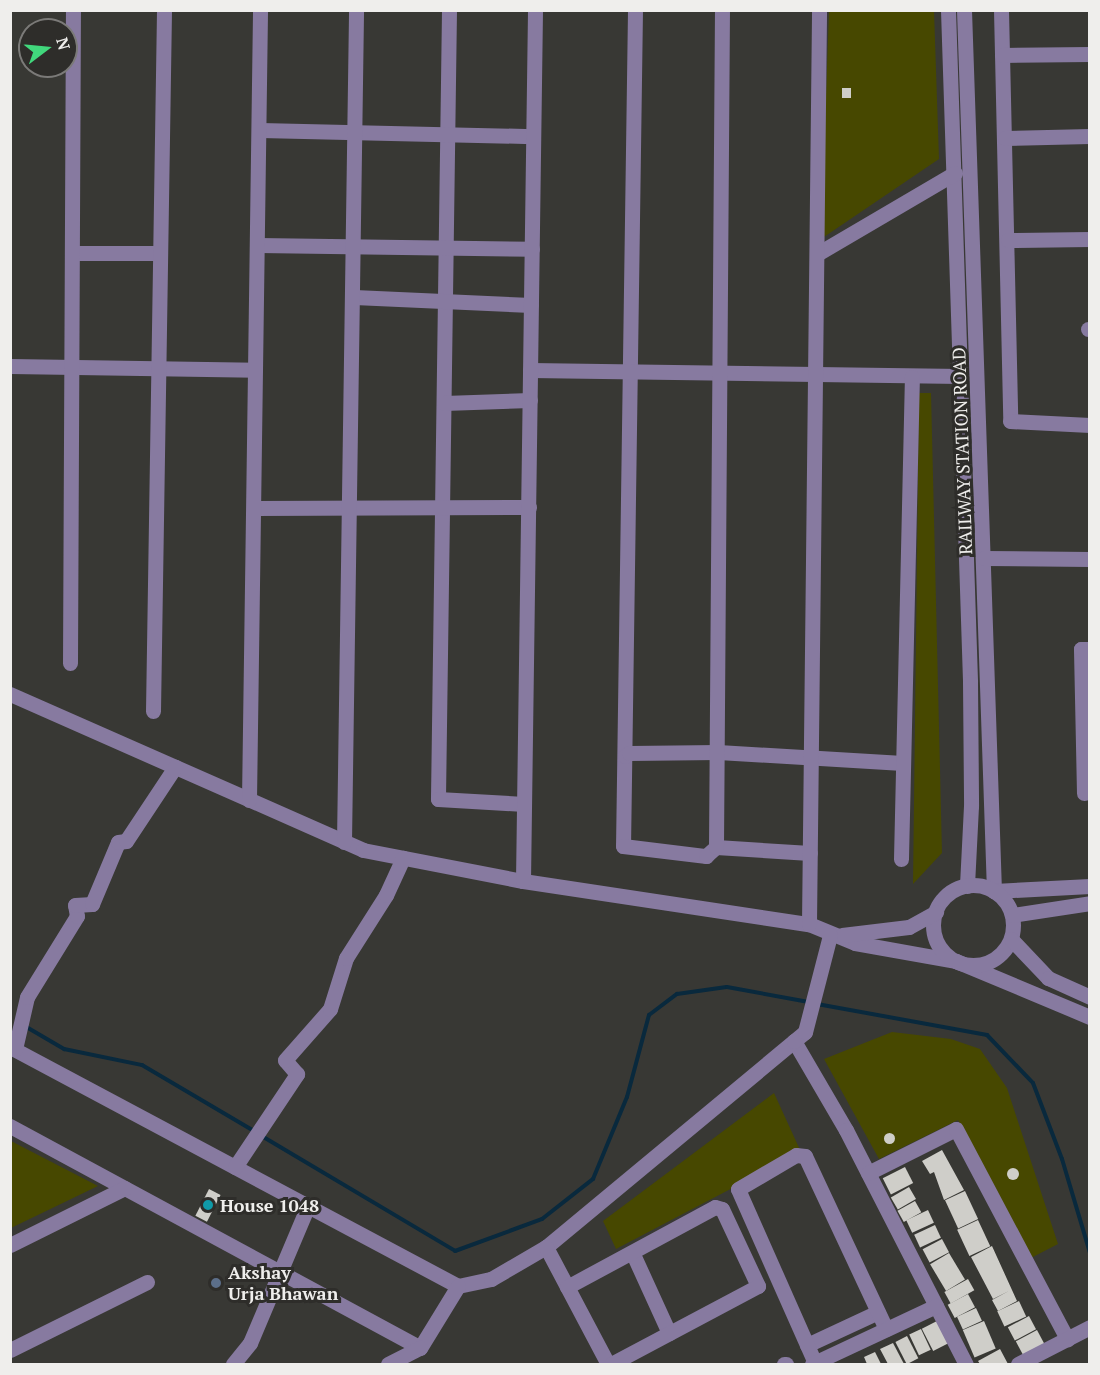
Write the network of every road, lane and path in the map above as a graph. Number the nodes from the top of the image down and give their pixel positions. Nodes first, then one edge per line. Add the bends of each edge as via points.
1 (73, 10) edge
2 (164, 10) edge
3 (260, 10) edge
4 (356, 10) edge
5 (449, 10) edge
6 (535, 10) edge
7 (635, 10) edge
8 (722, 10) edge
9 (819, 10) edge
10 (948, 10) edge
11 (964, 10) edge
12 (1001, 10) edge
13 (1089, 54) edge
14 (1002, 55) junction
15 (260, 130) junction
16 (357, 132) junction
17 (446, 134) junction
18 (533, 136) junction
19 (1089, 136) edge
20 (1005, 138) junction
21 (955, 173) junction
22 (1089, 239) edge
23 (1008, 240) junction
24 (258, 245) junction
25 (355, 247) junction
26 (444, 248) junction
27 (532, 249) junction
28 (72, 253) junction
29 (160, 253) junction
30 (817, 254) junction
31 (354, 297) junction
32 (443, 301) junction
33 (531, 305) junction
34 (10, 366) edge
35 (71, 367) junction
36 (159, 368) junction
37 (255, 370) junction
38 (530, 370) junction
39 (630, 371) junction
40 (722, 373) junction
41 (816, 375) junction
42 (961, 376) junction
43 (912, 377) junction
44 (530, 400) junction
45 (444, 403) junction
46 (1089, 425) edge
47 (443, 507) junction
48 (529, 507) junction
49 (255, 508) junction
50 (351, 508) junction
51 (984, 558) junction
52 (1089, 560) edge
53 (1089, 649) edge
54 (70, 663) dead end
55 (10, 694) edge
56 (153, 711) dead end
57 (718, 752) junction
58 (624, 756) junction
59 (811, 758) junction
60 (903, 763) junction
61 (175, 767) junction
62 (1084, 793) dead end
63 (249, 800) junction
64 (524, 804) junction
65 (344, 842) junction
66 (716, 847) junction
67 (810, 852) junction
68 (403, 858) junction
69 (901, 859) dead end
70 (523, 881) junction
71 (967, 886) junction
72 (1089, 886) edge
73 (994, 891) junction
74 (1089, 903) edge
75 (936, 912) junction
76 (1012, 915) junction
77 (810, 924) junction
78 (830, 935) junction
79 (1011, 939) junction
80 (956, 961) junction
81 (1089, 997) edge
82 (1089, 1017) edge
83 (794, 1041) junction
84 (13, 1048) edge
85 (10, 1126) edge
86 (235, 1167) junction
87 (868, 1173) junction
88 (125, 1188) junction
89 (308, 1206) junction
90 (10, 1245) edge
91 (546, 1247) junction
92 (633, 1254) junction
93 (280, 1272) junction
94 (147, 1282) dead end
95 (458, 1286) junction
96 (567, 1287) junction
97 (936, 1306) junction
98 (878, 1312) junction
99 (1089, 1327) edge
100 (886, 1329) junction
101 (669, 1333) junction
102 (1067, 1339) junction
103 (807, 1345) junction
104 (420, 1348) junction
105 (10, 1350) edge
106 (607, 1364) edge
107 (814, 1364) edge
108 (232, 1365) edge
109 (388, 1365) edge
110 (966, 1365) edge
111 (1018, 1365) edge

1 - 28 street
2 - 29 street
3 - 15 street
4 - 16 street
5 - 17 street
6 - 18 street
7 - 39 street
8 - 40 street
9 - 30 street
10 - 21 street, RAILWAY STATION ROAD
11 - 51 street, RAILWAY STATION ROAD
12 - 14 street
13 - 14 street
14 - 20 street
15 - 16 street
15 - 24 street
16 - 17 street
16 - 25 street
17 - 18 street
17 - 26 street
18 - 27 street
19 - 20 street
20 - 23 street
21 - 30 street
21 - 42 street, RAILWAY STATION ROAD
22 - 23 street
23 - 46 street via 1010,421
24 - 25 street
24 - 37 street
25 - 26 street
25 - 31 street
26 - 27 street
26 - 32 street
27 - 33 street
28 - 29 street
28 - 35 street
29 - 36 street
30 - 41 street
31 - 32 street
31 - 50 street
32 - 33 street
32 - 45 street
33 - 38 street
34 - 35 street
35 - 36 street
35 - 54 street
36 - 37 street
36 - 56 street
37 - 49 street
38 - 39 street
38 - 44 street
39 - 40 street
39 - 58 street
40 - 41 street
40 - 57 street
41 - 43 street
41 - 59 street
42 - 43 street
42 - 71 street, RAILWAY STATION ROAD via 971,738
43 - 60 street
44 - 45 street
44 - 48 street
45 - 47 street
47 - 48 street
47 - 50 street
47 - 64 street via 438,799
48 - 64 street
49 - 50 street
49 - 63 street
50 - 65 street
51 - 52 street
51 - 73 street, RAILWAY STATION ROAD
53 - 62 street via 1081,649
55 - 61 street
57 - 58 street
57 - 59 street
57 - 66 street
58 - 66 street via 623,846 706,856
59 - 60 street
59 - 67 street
60 - 69 street
61 - 63 street
61 - 84 street via 126,841 118,842 92,904 75,905 77,916 27,997
63 - 65 street
64 - 70 street
65 - 68 street
66 - 67 street
67 - 77 street
68 - 70 street
68 - 86 street via 386,895 346,958 330,1009 285,1060 297,1074
70 - 77 street
71 - 73 street
71 - 75 street via 948,894
72 - 73 street
73 - 76 street
74 - 76 street
75 - 78 street via 909,927
75 - 80 street via 933,923 939,946
76 - 79 street
77 - 78 street
78 - 80 street
78 - 83 street via 805,1032
79 - 80 street via 998,957 988,963 977,966
79 - 81 street via 1048,978
80 - 82 street
83 - 87 street
83 - 91 street
84 - 86 street
85 - 88 street
86 - 89 street
87 - 97 street
87 - 102 street via 956,1129
88 - 90 street
88 - 93 street
89 - 93 street
89 - 95 street
91 - 95 street via 491,1279
91 - 96 street
92 - 96 street
92 - 101 street
92 - 101 street via 719,1207 759,1283
93 - 104 street
93 - 108 street via 249,1343
94 - 105 street
95 - 104 street
96 - 106 street
97 - 100 street
97 - 110 street
98 - 100 street
98 - 103 street
98 - 103 street via 805,1156 796,1155 738,1189
99 - 102 street
100 - 107 street
101 - 106 street
102 - 111 street
103 - 107 street
104 - 109 street

